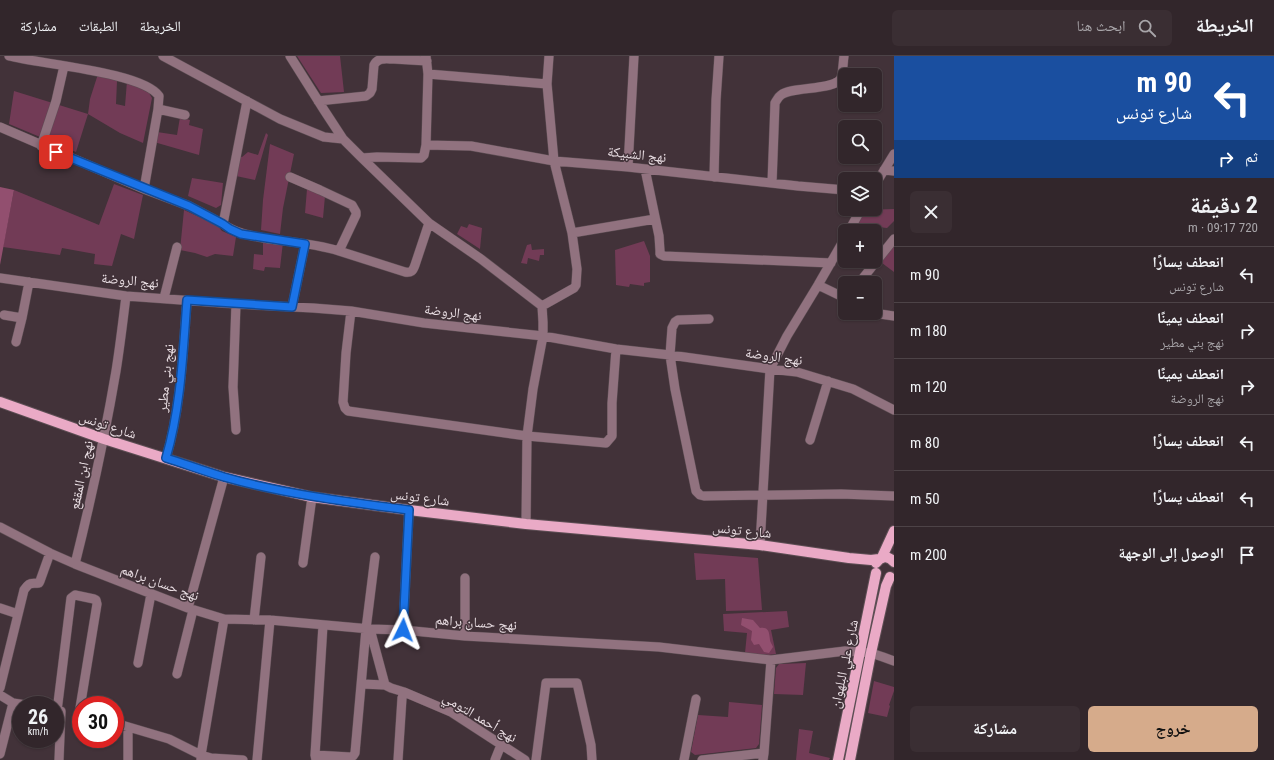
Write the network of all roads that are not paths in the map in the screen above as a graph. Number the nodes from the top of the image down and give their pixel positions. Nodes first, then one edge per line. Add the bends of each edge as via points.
1 (9, 56) edge
2 (164, 56) edge
3 (290, 56) edge
4 (549, 56) edge
5 (634, 56) edge
6 (719, 56) edge
7 (844, 56) edge
8 (395, 58) edge
9 (426, 59) edge
10 (64, 66) junction
11 (428, 74) junction
12 (547, 84) junction
13 (247, 101) junction
14 (318, 101) junction
15 (158, 110) junction
16 (185, 115) dead end
17 (0, 127) edge
18 (343, 139) junction
19 (426, 145) junction
20 (42, 146) junction
21 (894, 154) edge
22 (362, 158) junction
23 (554, 161) junction
24 (628, 167) junction
25 (645, 169) junction
26 (884, 170) junction
27 (894, 171) edge
28 (882, 173) edge
29 (290, 177) dead end
30 (714, 177) junction
31 (772, 184) junction
32 (144, 189) junction
33 (838, 189) edge
34 (655, 220) junction
35 (429, 223) junction
36 (223, 224) junction
37 (572, 233) junction
38 (894, 239) edge
39 (305, 244) junction
40 (177, 247) dead end
41 (838, 250) edge
42 (339, 251) junction
43 (831, 263) junction
44 (865, 276) edge
45 (0, 278) edge
46 (29, 282) junction
47 (818, 285) junction
48 (838, 295) edge
49 (126, 296) junction
50 (164, 298) junction
51 (187, 300) junction
52 (236, 304) junction
53 (542, 306) junction
54 (292, 307) junction
55 (351, 311) junction
56 (882, 314) edge
57 (4, 315) dead end
58 (894, 316) edge
59 (22, 318) junction
60 (709, 319) dead end
61 (543, 336) junction
62 (16, 342) dead end
63 (616, 349) junction
64 (670, 355) junction
65 (770, 369) junction
66 (828, 381) junction
67 (0, 402) edge
68 (894, 410) edge
69 (236, 430) dead end
70 (527, 436) junction
71 (104, 439) junction
72 (810, 440) dead end
73 (166, 458) junction
74 (224, 477) junction
75 (763, 495) junction
76 (894, 496) edge
77 (312, 497) junction
78 (409, 510) junction
79 (526, 524) junction
80 (0, 527) edge
81 (894, 531) edge
82 (760, 545) junction
83 (50, 553) junction
84 (375, 557) dead end
85 (261, 558) dead end
86 (849, 558) junction
87 (881, 558) junction
88 (894, 562) edge
89 (303, 563) dead end
90 (75, 564) junction
91 (876, 573) junction
92 (893, 575) edge
93 (465, 578) dead end
94 (151, 594) junction
95 (0, 608) edge
96 (191, 609) junction
97 (18, 614) junction
98 (224, 619) junction
99 (254, 620) junction
100 (270, 620) junction
101 (323, 625) junction
102 (368, 629) junction
103 (403, 630) junction
104 (465, 636) junction
105 (866, 653) junction
106 (771, 660) junction
107 (894, 661) edge
108 (138, 663) dead end
109 (178, 674) dead end
110 (362, 684) junction
111 (385, 685) junction
112 (0, 688) edge
113 (404, 692) junction
114 (0, 695) edge
115 (60, 696) edge
116 (83, 696) edge
117 (696, 699) dead end
118 (12, 701) edge
119 (12, 706) edge
120 (124, 726) edge
121 (128, 727) junction
122 (501, 746) junction
123 (59, 748) edge
124 (0, 754) edge
125 (764, 756) edge
126 (201, 758) edge
127 (315, 758) edge
128 (59, 760) edge
129 (128, 760) edge
130 (243, 760) edge
131 (257, 760) edge
132 (398, 760) edge
133 (495, 760) edge
134 (525, 760) edge
135 (536, 760) edge
136 (592, 760) edge
137 (684, 760) edge
138 (702, 760) edge
139 (838, 760) edge
140 (850, 760) edge

1 - 10 street
2 - 13 street
3 - 14 street
4 - 12 street
5 - 24 street
6 - 30 street
7 - 31 street via 841,78 836,83 786,93 775,103
8 - 9 street
8 - 14 street via 376,61 372,89 366,96
9 - 11 street
10 - 15 street via 116,76 141,84 159,96
10 - 20 street
11 - 12 street
11 - 19 street
12 - 23 street
13 - 18 street via 280,119 324,137
13 - 36 street
14 - 18 street
15 - 16 street
15 - 32 street
17 - 20 street
18 - 22 street
19 - 22 street via 424,155 420,158
19 - 23 street, نهج الشبيكة via 471,146
20 - 32 street
21 - 26 street
22 - 35 street
23 - 24 street, نهج الشبيكة
23 - 37 street
24 - 25 street, نهج الشبيكة
25 - 30 street, نهج الشبيكة
25 - 34 street
26 - 27 street
26 - 28 street
29 - 42 street via 352,205 356,214
30 - 31 street, نهج الشبيكة
31 - 33 street, نهج الشبيكة
32 - 36 street via 189,206
34 - 37 street
34 - 43 street via 660,254 664,256
35 - 42 street via 413,270 409,273
35 - 53 street
36 - 39 street via 241,234
37 - 53 street via 577,269 576,285
38 - 44 street
39 - 42 street
39 - 54 street
40 - 50 street
41 - 43 street
43 - 47 street
45 - 46 street, نهج الروضة
46 - 49 street, نهج الروضة
46 - 59 street
47 - 48 street
47 - 65 street
49 - 50 street, نهج الروضة
49 - 71 street, نهج ابن المقفع
50 - 51 street, نهج الروضة
51 - 52 street, نهج الروضة
51 - 73 street, نهج بني مطير via 176,417
52 - 54 street, نهج الروضة
52 - 69 street via 233,387
53 - 61 street
54 - 55 street, نهج الروضة
55 - 61 street, نهج الروضة via 424,323
55 - 70 street via 343,402 344,408 348,411
56 - 58 street
57 - 59 street
59 - 62 street
60 - 64 street via 675,322 672,328
61 - 63 street, نهج الروضة
61 - 70 street
63 - 64 street, نهج الروضة
63 - 70 street via 612,436 606,443
64 - 65 street, نهج الروضة
64 - 75 street via 696,491 704,496
65 - 66 street, نهج الروضة via 797,372
65 - 75 street
66 - 68 street, نهج الروضة via 853,389
66 - 72 street
67 - 71 main road, شارع تونس
70 - 79 street
71 - 73 main road, شارع تونس
71 - 90 street, نهج ابن المقفع
73 - 74 main road, شارع تونس
74 - 77 main road, شارع تونس
74 - 96 street
75 - 76 street
75 - 82 street
77 - 78 main road, شارع تونس
77 - 89 street
78 - 79 main road, شارع تونس
78 - 103 street
79 - 82 main road, شارع تونس
80 - 83 street, نهج حسان براهم
81 - 87 main road
82 - 86 main road, شارع تونس
83 - 90 street, نهج حسان براهم
83 - 97 street via 39,583 32,582 24,590
84 - 102 street
85 - 99 street
86 - 87 main road, شارع تونس
86 - 91 main road, شارع تونس via 868,565
87 - 88 main road via 889,558
87 - 91 main road, شارع علي البلهوان via 874,566
90 - 94 street, نهج حسان براهم
91 - 92 main road, شارع تونس via 880,578
91 - 105 main road, شارع علي البلهوان
92 - 105 main road, شارع علي البلهوان via 886,586
93 - 104 street
94 - 96 street, نهج حسان براهم
94 - 108 street
95 - 97 street
96 - 98 street, نهج حسان براهم
96 - 109 street
97 - 112 street
98 - 99 street, نهج حسان براهم
98 - 126 street
99 - 100 street, نهج حسان براهم
100 - 101 street, نهج حسان براهم
100 - 131 street
101 - 102 street, نهج حسان براهم
101 - 127 street
102 - 103 street, نهج حسان براهم
102 - 110 street
102 - 111 street
103 - 104 street, نهج حسان براهم
104 - 106 street, نهج حسان براهم via 660,647
105 - 106 street, نهج حسان براهم via 830,652
105 - 107 street, نهج حسان براهم
105 - 139 main road, شارع علي البلهوان
105 - 140 main road, شارع علي البلهوان
106 - 125 street
110 - 111 street, نهج أحمد التومي
110 - 127 street via 355,755
111 - 113 street, نهج أحمد التومي
113 - 122 street, نهج أحمد التومي via 451,712
113 - 132 street
114 - 118 street
115 - 116 street via 71,598 75,595 97,602
117 - 137 street
119 - 124 street
120 - 121 street
121 - 126 street via 169,739
121 - 129 street
122 - 133 street
122 - 134 street, نهج أحمد التومي
123 - 128 street
125 - 138 street
126 - 130 street
135 - 136 street via 546,683 577,683 591,744

